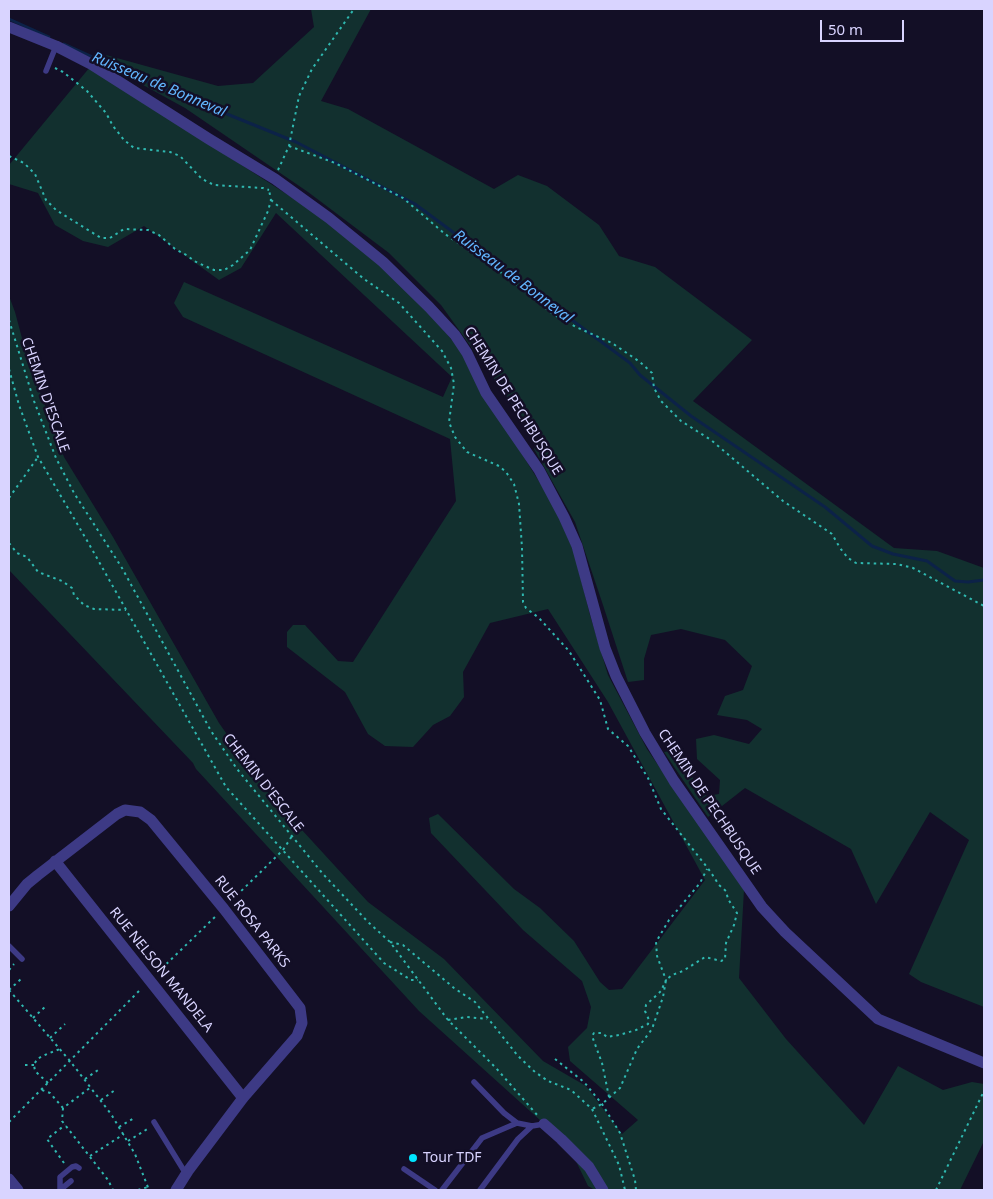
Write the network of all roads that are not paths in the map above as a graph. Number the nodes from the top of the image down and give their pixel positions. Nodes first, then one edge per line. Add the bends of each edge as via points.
1 (9, 26) edge
2 (56, 46) junction
3 (47, 68) road end
4 (55, 861) junction
5 (9, 906) edge
6 (9, 946) edge
7 (22, 959) dead end
8 (984, 1063) edge
9 (474, 1082) dead end
10 (243, 1098) junction
11 (155, 1123) road end
12 (517, 1123) junction
13 (544, 1124) joint
14 (532, 1126) junction
15 (79, 1168) dead end
16 (404, 1169) dead end
17 (186, 1174) junction
18 (9, 1179) edge
19 (71, 1181) dead end
20 (18, 1190) edge
21 (60, 1190) edge
22 (176, 1190) edge
23 (434, 1190) edge
24 (442, 1190) edge
25 (480, 1190) edge
26 (603, 1190) edge

1 - 2 street, CHEMIN DE PECHBUSQUE
2 - 3 lane
2 - 8 street, CHEMIN DE PECHBUSQUE via 91,64 274,178 383,262 429,307 467,353 486,393 539,470 564,517 582,563 616,676 645,733 674,782 762,907 878,1019
4 - 5 street, RUE ROSA PARKS via 27,884
4 - 10 street, RUE NELSON MANDELA
4 - 10 street, RUE ROSA PARKS via 117,814 134,811 151,820 224,909 297,1004 302,1018 294,1040
6 - 7 lane
9 - 12 lane
10 - 17 street, RUE ROSA PARKS
11 - 17 lane
12 - 14 lane
12 - 24 lane via 482,1138
13 - 14 lane
13 - 26 street via 589,1167
14 - 25 lane
15 - 21 lane via 72,1167 60,1177
16 - 23 lane
17 - 22 street, RUE ROSA PARKS
18 - 20 street
19 - 21 lane

